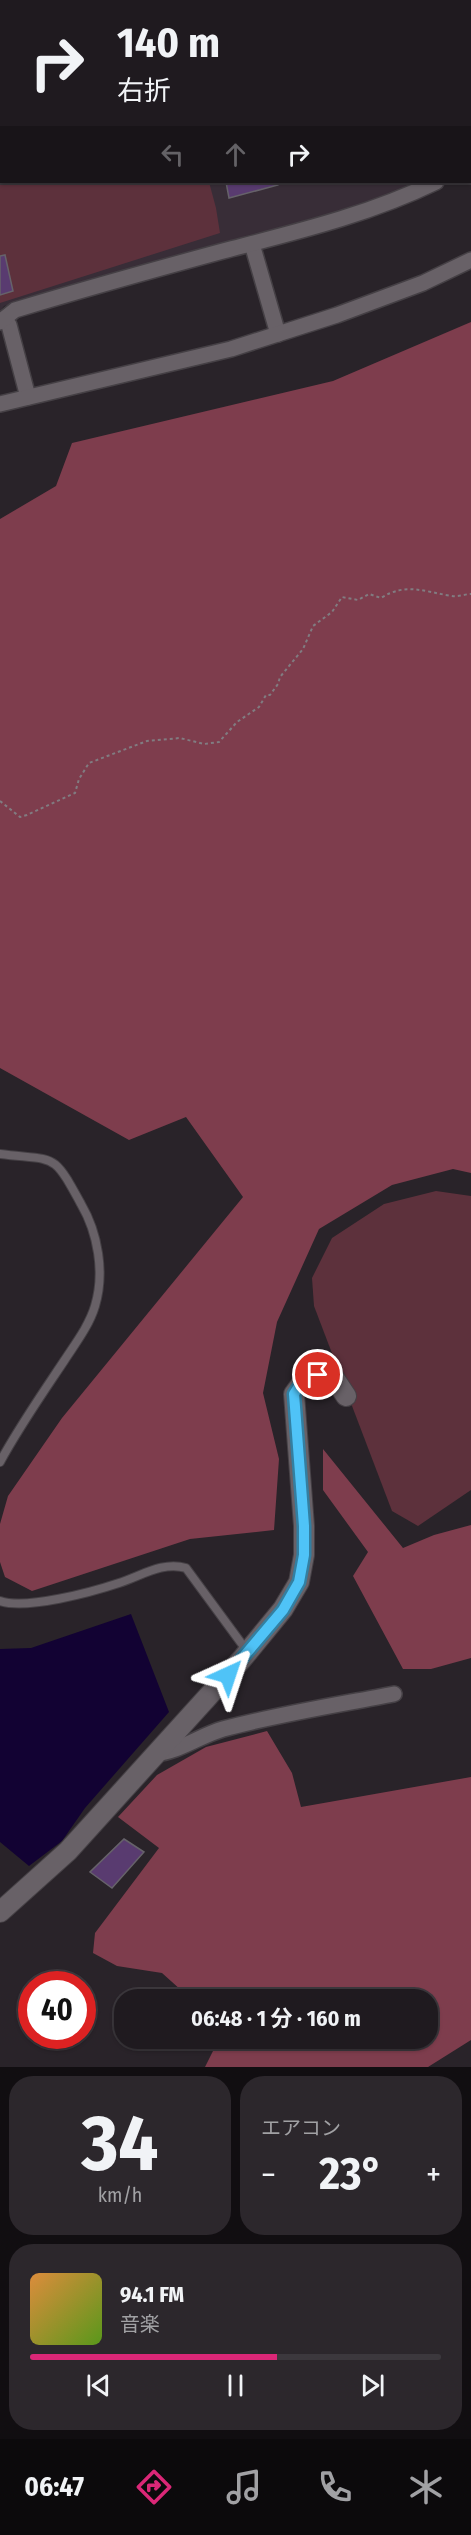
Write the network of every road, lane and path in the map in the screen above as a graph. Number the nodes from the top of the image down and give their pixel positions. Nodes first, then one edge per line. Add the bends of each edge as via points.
1 (434, 183) edge
2 (252, 244) junction
3 (471, 260) edge
4 (2, 320) edge
5 (278, 334) junction
6 (28, 396) junction
7 (0, 404) edge
8 (471, 594) edge
9 (0, 801) edge
10 (0, 1154) edge
11 (346, 1396) dead end
12 (0, 1462) edge
13 (0, 1601) edge
14 (248, 1652) junction
15 (394, 1694) dead end
16 (154, 1754) junction
17 (0, 1912) edge

1 - 2 street via 345,218
2 - 4 street via 15,310
2 - 5 street
3 - 5 street via 423,283
4 - 6 street via 9,324
5 - 6 street via 231,349
6 - 7 street
8 - 9 path via 456,596 410,588 393,590 381,598 369,594 358,600 342,597 332,612 313,626 303,649 270,695 219,742 204,744 180,738 147,741 89,763 75,793 20,817
10 - 12 lane via 41,1157 56,1162 66,1174 96,1239 99,1275 95,1306 85,1328
11 - 14 street via 334,1378 318,1375 303,1380 294,1394 304,1555 299,1582
13 - 14 lane via 19,1605 41,1602 119,1583 175,1564 186,1568
14 - 16 street
15 - 16 street via 261,1719 218,1731 167,1753
16 - 17 street via 68,1851

